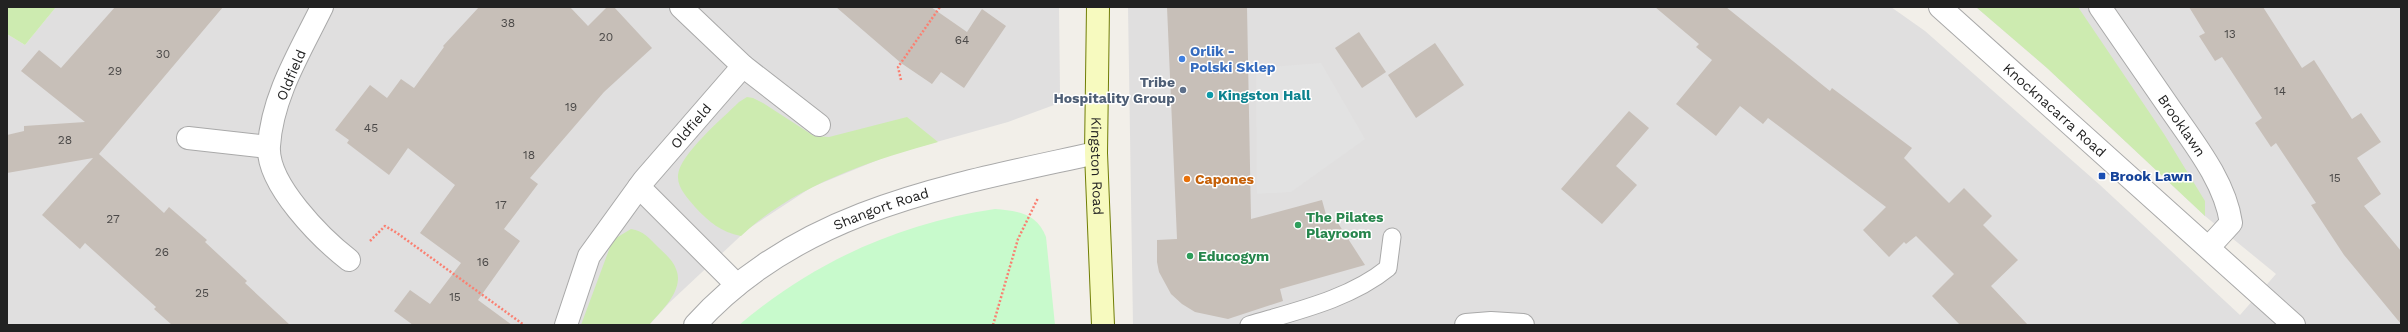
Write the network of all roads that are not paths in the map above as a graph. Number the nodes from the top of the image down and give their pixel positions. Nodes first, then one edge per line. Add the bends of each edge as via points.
1 (322, 7) edge
2 (681, 7) edge
3 (1098, 7) edge
4 (1940, 7) edge
5 (2100, 7) edge
6 (743, 66) junction
7 (819, 125) dead end
8 (188, 138) dead end
9 (268, 147) junction
10 (1096, 153) junction
11 (639, 187) junction
12 (1392, 238) dead end
13 (2209, 247) junction
14 (350, 260) road end
15 (737, 285) junction
16 (566, 325) edge
17 (695, 325) edge
18 (1104, 325) edge
19 (1249, 325) edge
20 (1466, 325) edge
21 (1523, 325) edge
22 (2294, 325) edge

1 - 9 street, Oldfield via 284,84
2 - 6 street
3 - 10 main road, Kingston Road
4 - 13 street, Knocknacarra Road
5 - 13 street, Brooklawn via 2223,192 2231,224
6 - 7 street
6 - 11 street, Oldfield
8 - 9 street
9 - 14 street, Oldfield via 272,168 305,219
10 - 15 street, Shangort Road via 944,188 860,213 816,233 774,257
10 - 18 main road, Kingston Road
11 - 15 street
11 - 16 street, Oldfield via 589,256
12 - 19 lane via 1388,268 1375,278 1340,295
13 - 22 street, Knocknacarra Road
15 - 17 street, Shangort Road
20 - 21 street

